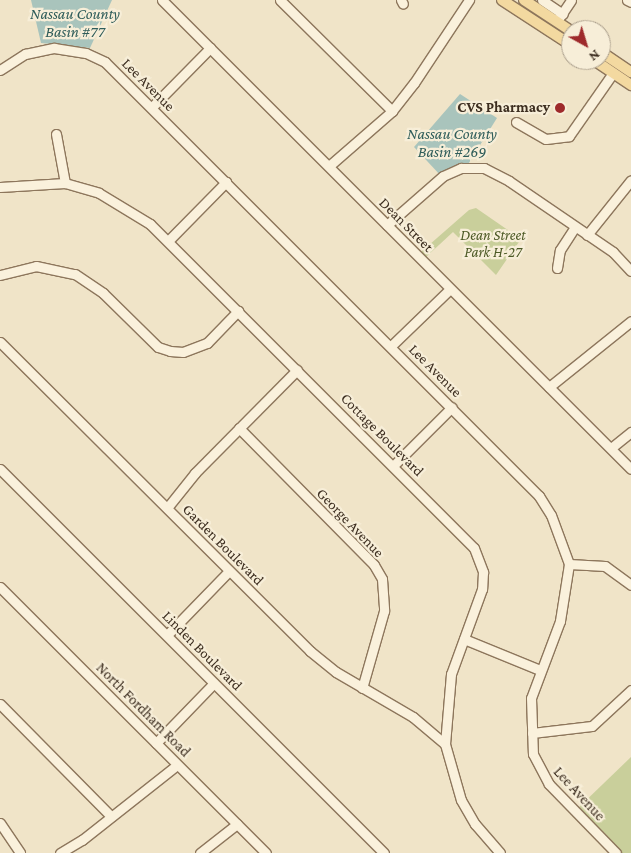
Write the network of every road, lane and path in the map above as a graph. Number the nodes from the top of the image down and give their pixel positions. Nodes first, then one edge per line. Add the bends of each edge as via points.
1 (162, 0) edge
2 (280, 0) edge
3 (469, 0) edge
4 (502, 0) edge
5 (524, 0) edge
6 (542, 0) edge
7 (572, 0) edge
8 (627, 0) edge
9 (631, 2) edge
10 (560, 17) junction
11 (562, 20) edge
12 (561, 38) edge
13 (210, 48) junction
14 (611, 59) edge
15 (0, 70) edge
16 (610, 70) edge
17 (613, 72) junction
18 (631, 72) edge
19 (631, 85) edge
20 (152, 107) junction
21 (392, 111) junction
22 (516, 122) dead end
23 (56, 134) dead end
24 (329, 166) junction
25 (631, 180) edge
26 (226, 182) junction
27 (65, 183) junction
28 (0, 187) edge
29 (387, 225) junction
30 (575, 227) junction
31 (587, 235) junction
32 (168, 241) junction
33 (557, 268) dead end
34 (631, 271) edge
35 (0, 274) edge
36 (450, 289) junction
37 (238, 311) junction
38 (631, 321) edge
39 (0, 342) edge
40 (391, 346) junction
41 (297, 370) junction
42 (549, 387) junction
43 (452, 407) junction
44 (239, 428) junction
45 (631, 432) edge
46 (610, 448) junction
47 (394, 466) junction
48 (631, 468) edge
49 (0, 469) edge
50 (167, 508) junction
51 (569, 564) junction
52 (229, 572) junction
53 (631, 585) edge
54 (0, 587) edge
55 (166, 635) junction
56 (464, 639) junction
57 (540, 670) junction
58 (214, 683) junction
59 (362, 688) junction
60 (631, 690) edge
61 (0, 704) edge
62 (532, 734) junction
63 (156, 743) junction
64 (445, 744) junction
65 (177, 765) junction
66 (111, 816) junction
67 (0, 823) edge
68 (237, 824) junction
69 (20, 853) edge
70 (60, 853) edge
71 (200, 853) edge
72 (266, 853) edge
73 (384, 853) edge
74 (500, 853) edge
75 (616, 853) edge

1 - 13 street, Dean Street
2 - 21 street
3 - 21 street via 414,84
4 - 12 main road
5 - 10 main road
6 - 10 street
7 - 10 street
8 - 9 street
10 - 11 main road
13 - 20 street
13 - 24 street, Dean Street
14 - 18 main road
15 - 20 street, Lee Avenue via 25,54 43,50 86,52 116,71
16 - 17 main road
17 - 19 main road
17 - 22 street via 569,136 546,139
20 - 26 street, Lee Avenue
21 - 24 street
23 - 27 street
24 - 29 street, Dean Street
25 - 31 street
26 - 32 street
26 - 40 street, Lee Avenue
27 - 28 street, Cottage Boulevard
27 - 32 street, Cottage Boulevard via 99,193 126,207
29 - 30 street via 443,176 470,167 494,172
29 - 36 street, Dean Street
30 - 31 street
30 - 33 street via 560,250
31 - 34 street via 613,252
32 - 37 street, Cottage Boulevard
35 - 37 street via 43,266 75,274 103,293 158,347 170,351 184,352 207,343
36 - 40 street
36 - 42 street, Dean Street
37 - 41 street, Cottage Boulevard
38 - 42 street
39 - 50 street, Garden Boulevard
40 - 43 street, Lee Avenue
41 - 44 street
41 - 47 street, Cottage Boulevard
42 - 46 street, Dean Street
43 - 47 street
43 - 51 street, Lee Avenue via 539,496 551,515
44 - 50 street
44 - 59 street, George Avenue via 374,565 382,579 384,611
45 - 46 street
46 - 48 street, Dean Street
47 - 56 street, Cottage Boulevard via 469,541 479,557 482,589
49 - 55 street, Linden Boulevard
50 - 52 street, Garden Boulevard
51 - 53 street via 605,566
51 - 57 street, Lee Avenue via 560,621
52 - 55 street
52 - 59 street, Garden Boulevard via 310,651
54 - 63 street, North Fordham Road
55 - 58 street, Linden Boulevard
56 - 57 street
56 - 64 street, Cottage Boulevard via 451,674
57 - 62 street, Lee Avenue via 531,698
58 - 63 street
58 - 73 street, Linden Boulevard
59 - 64 street, Garden Boulevard via 413,717
60 - 62 street via 592,726
61 - 66 street
62 - 75 street, Lee Avenue via 533,754 541,773
63 - 65 street, North Fordham Road
64 - 74 street, Cottage Boulevard via 461,800 475,824
65 - 66 street
65 - 68 street, North Fordham Road
66 - 70 street
67 - 69 street
68 - 71 street
68 - 72 street, North Fordham Road

